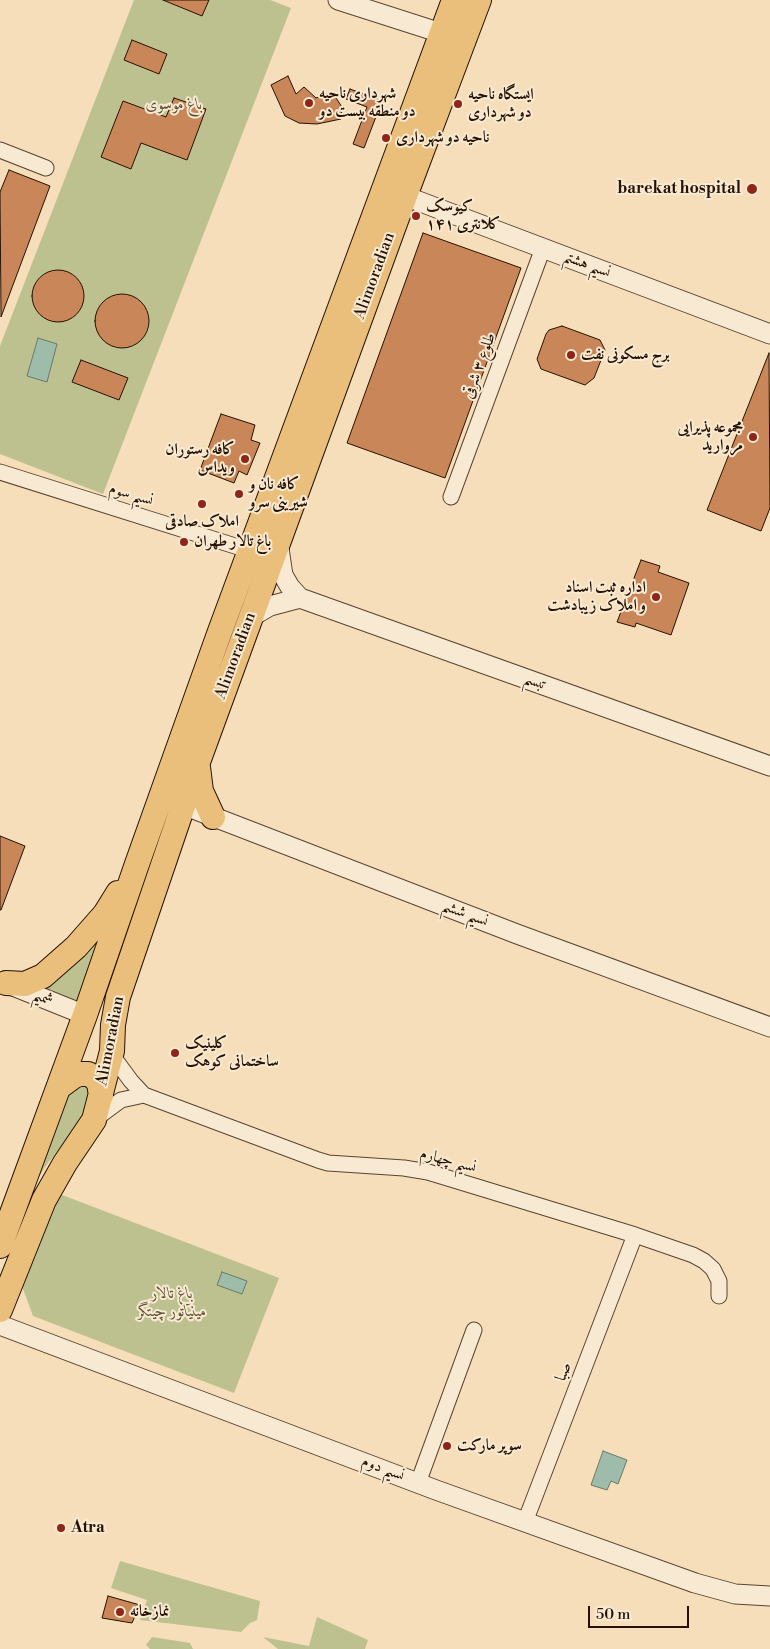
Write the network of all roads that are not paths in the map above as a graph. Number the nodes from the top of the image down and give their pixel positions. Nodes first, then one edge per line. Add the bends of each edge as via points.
1 (338, 0) edge
2 (454, 0) edge
3 (479, 0) edge
4 (441, 33) junction
5 (0, 150) edge
6 (46, 168) dead end
7 (405, 196) junction
8 (542, 248) junction
9 (770, 334) edge
10 (0, 472) edge
11 (451, 497) dead end
12 (278, 542) junction
13 (251, 551) junction
14 (300, 598) junction
15 (251, 617) junction
16 (198, 762) junction
17 (770, 766) edge
18 (161, 796) junction
19 (183, 805) junction
20 (213, 817) junction
21 (137, 864) junction
22 (3, 982) edge
23 (85, 1015) junction
24 (770, 1027) edge
25 (112, 1051) junction
26 (59, 1087) junction
27 (144, 1095) junction
28 (101, 1096) junction
29 (94, 1120) junction
30 (635, 1234) junction
31 (0, 1246) edge
32 (719, 1296) dead end
33 (0, 1310) edge
34 (0, 1325) edge
35 (474, 1330) dead end
36 (418, 1482) junction
37 (525, 1522) junction
38 (770, 1596) edge

1 - 4 street
2 - 4 main road, Alimoradian
3 - 7 main road, Alimoradian
4 - 13 main road, Alimoradian
5 - 6 street
7 - 8 street, نسیم هشتم
7 - 12 main road, Alimoradian
8 - 9 street, نسیم هشتم
8 - 11 street, طلوع ۳ شرقی
10 - 13 street, نسیم سوم
12 - 14 street via 283,575
12 - 15 main road, Alimoradian
13 - 18 main road, Alimoradian
14 - 15 street via 270,606
14 - 17 street, تبسم
15 - 16 main road, Alimoradian
16 - 19 main road, Alimoradian
16 - 20 main road via 201,791
18 - 19 street, نسیم ششم
18 - 21 main road, Alimoradian
19 - 20 street, نسیم ششم
19 - 25 main road, Alimoradian via 118,997
20 - 24 street, نسیم ششم via 516,934
21 - 22 main road via 105,914 76,947 43,976 25,984
21 - 23 main road, Alimoradian
22 - 23 street, شمیم
23 - 26 main road, Alimoradian
25 - 27 street, نسیم چهارم
25 - 28 main road, Alimoradian
26 - 28 main road via 74,1076 88,1074 99,1083
26 - 31 main road, Alimoradian
27 - 29 street via 121,1100
27 - 30 street, نسیم چهارم via 318,1160 428,1172
28 - 29 main road, Alimoradian
29 - 33 main road, Alimoradian via 44,1200
30 - 32 street, نسیم چهارم via 704,1261 719,1281
30 - 37 street, صبا
34 - 36 street, نسیم دوم
35 - 36 street
36 - 37 street, نسیم دوم
37 - 38 street, نسیم دوم via 695,1583 735,1594

